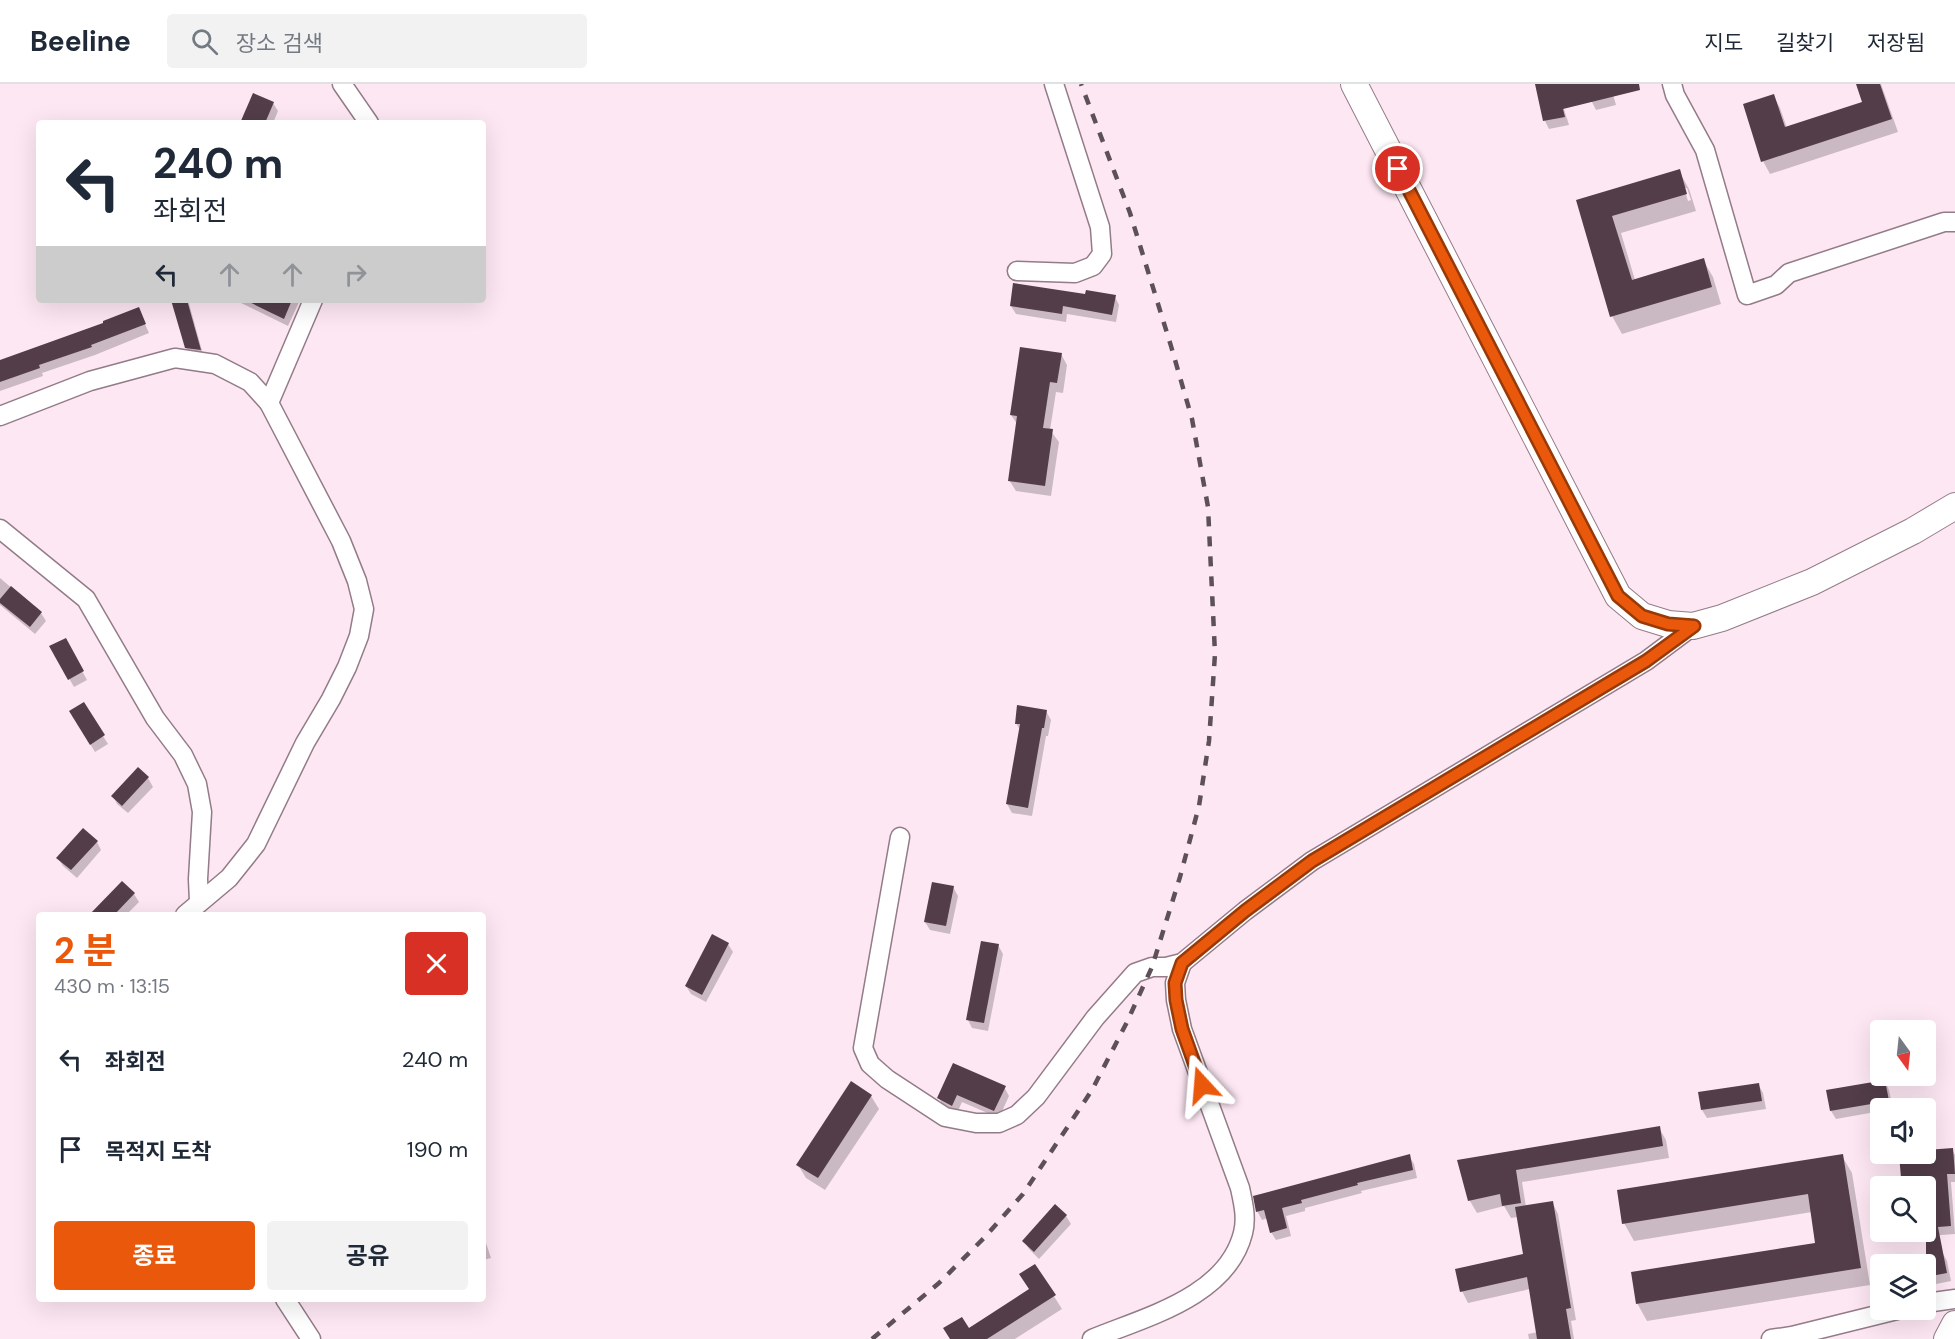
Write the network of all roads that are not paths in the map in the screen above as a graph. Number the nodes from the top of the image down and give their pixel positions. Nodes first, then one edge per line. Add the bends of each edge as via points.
1 (342, 84) edge
2 (1054, 84) edge
3 (1354, 84) edge
4 (1672, 84) edge
5 (367, 120) edge
6 (1955, 222) edge
7 (1017, 272) dead end
8 (312, 303) edge
9 (269, 403) junction
10 (0, 416) edge
11 (1955, 506) edge
12 (0, 529) edge
13 (1694, 626) junction
14 (900, 837) dead end
15 (199, 902) junction
16 (188, 912) edge
17 (1182, 963) junction
18 (1955, 1299) edge
19 (287, 1302) edge
20 (1936, 1302) edge
21 (1870, 1317) edge
22 (1955, 1324) edge
23 (311, 1339) edge
24 (1092, 1339) edge
25 (1771, 1339) edge
26 (1947, 1339) edge

1 - 5 street
2 - 7 street via 1100,227 1102,254 1093,266 1075,273
3 - 13 street via 1618,596 1642,616
4 - 6 street via 1705,150 1747,295 1776,285 1789,273 1944,222
8 - 9 street
9 - 10 street via 250,382 214,364 175,358 90,381
9 - 15 street via 341,541 364,609 347,667 256,844 229,878
11 - 13 street via 1812,582
12 - 15 street via 86,599 155,718 183,755 197,784 202,812
13 - 17 street via 1646,661 1312,861
14 - 17 street via 863,1048 870,1064 887,1079 945,1117 999,1124 1017,1115 1036,1097 1095,1018 1135,973
15 - 16 street
17 - 24 street via 1175,983 1182,1029 1240,1188 1244,1232 1233,1258 1216,1278 1182,1303
18 - 20 street
19 - 23 street
21 - 25 street
22 - 26 street

